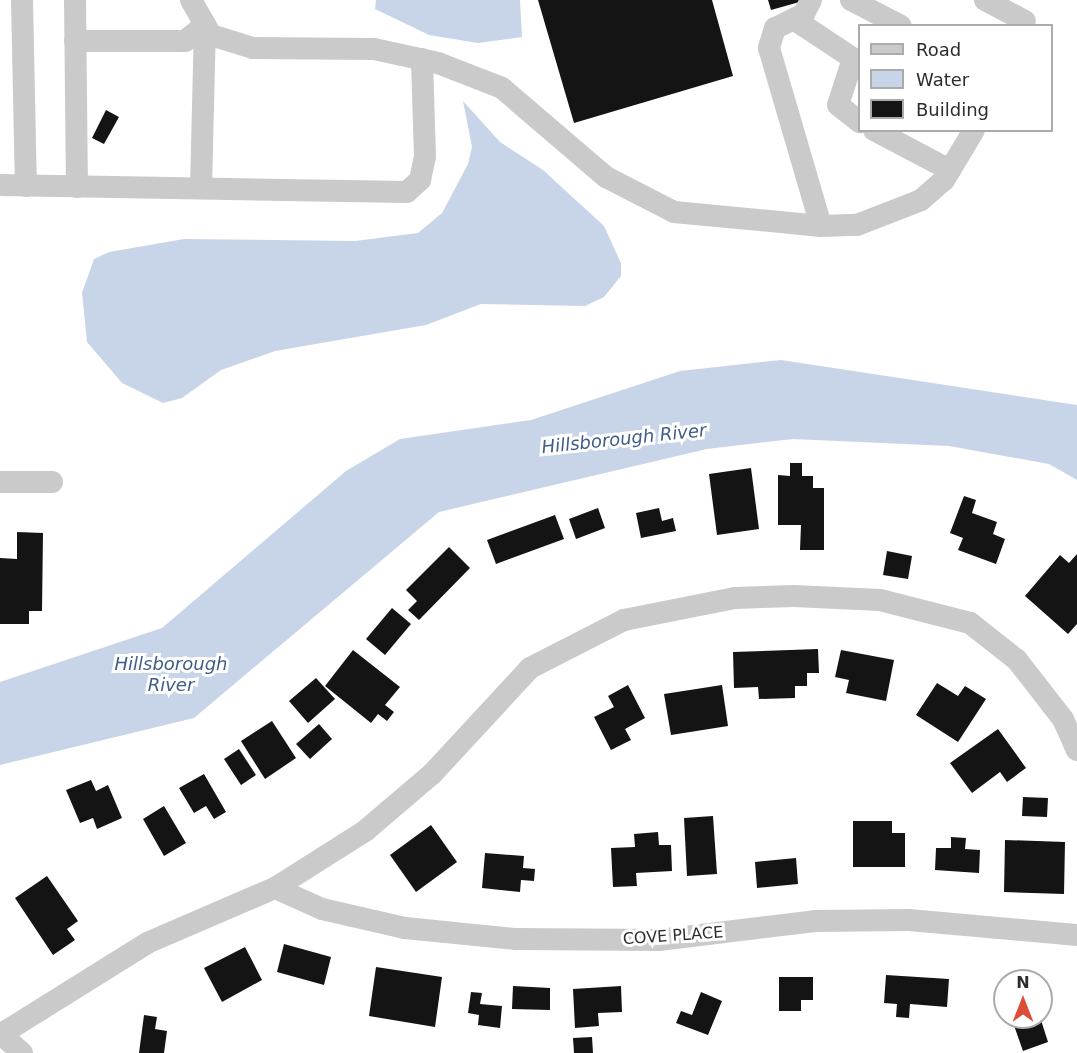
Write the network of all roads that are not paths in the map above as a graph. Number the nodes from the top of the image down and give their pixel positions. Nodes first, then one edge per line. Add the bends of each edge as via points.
1 (22, 0) edge
2 (75, 0) edge
3 (191, 0) edge
4 (811, 0) edge
5 (851, 0) edge
6 (986, 0) edge
7 (1027, 16) edge
8 (795, 20) junction
9 (897, 24) edge
10 (205, 25) junction
11 (75, 41) junction
12 (422, 59) junction
13 (856, 61) edge
14 (858, 120) edge
15 (878, 132) edge
16 (973, 132) edge
17 (950, 170) junction
18 (0, 185) edge
19 (26, 186) junction
20 (77, 187) junction
21 (201, 188) junction
22 (821, 226) junction
23 (0, 482) edge
24 (52, 482) dead end
25 (1077, 750) edge
26 (275, 888) junction
27 (1077, 935) edge
28 (1, 1035) edge
29 (22, 1053) edge

1 - 19 street
2 - 11 street
3 - 10 street
4 - 8 street
5 - 9 street
6 - 7 street
8 - 13 street
8 - 22 street via 775,28 769,48
10 - 11 street via 185,41
10 - 12 street via 211,35 253,48 374,49
10 - 21 street
11 - 20 street
12 - 21 street via 425,158 420,180 407,192
12 - 22 street via 502,88 606,177 664,208
13 - 14 street via 838,105
15 - 17 street
16 - 17 street
17 - 22 street via 921,200 893,214 857,225
18 - 19 street
19 - 20 street
20 - 21 street
23 - 24 street
25 - 26 street via 1063,719 1017,660 970,622 880,600 735,598 676,607 624,620 530,668 432,774 365,831
26 - 27 street, COVE PLACE via 322,909 405,928 516,939 659,940 815,921 909,920
26 - 28 street via 147,943
28 - 29 street

